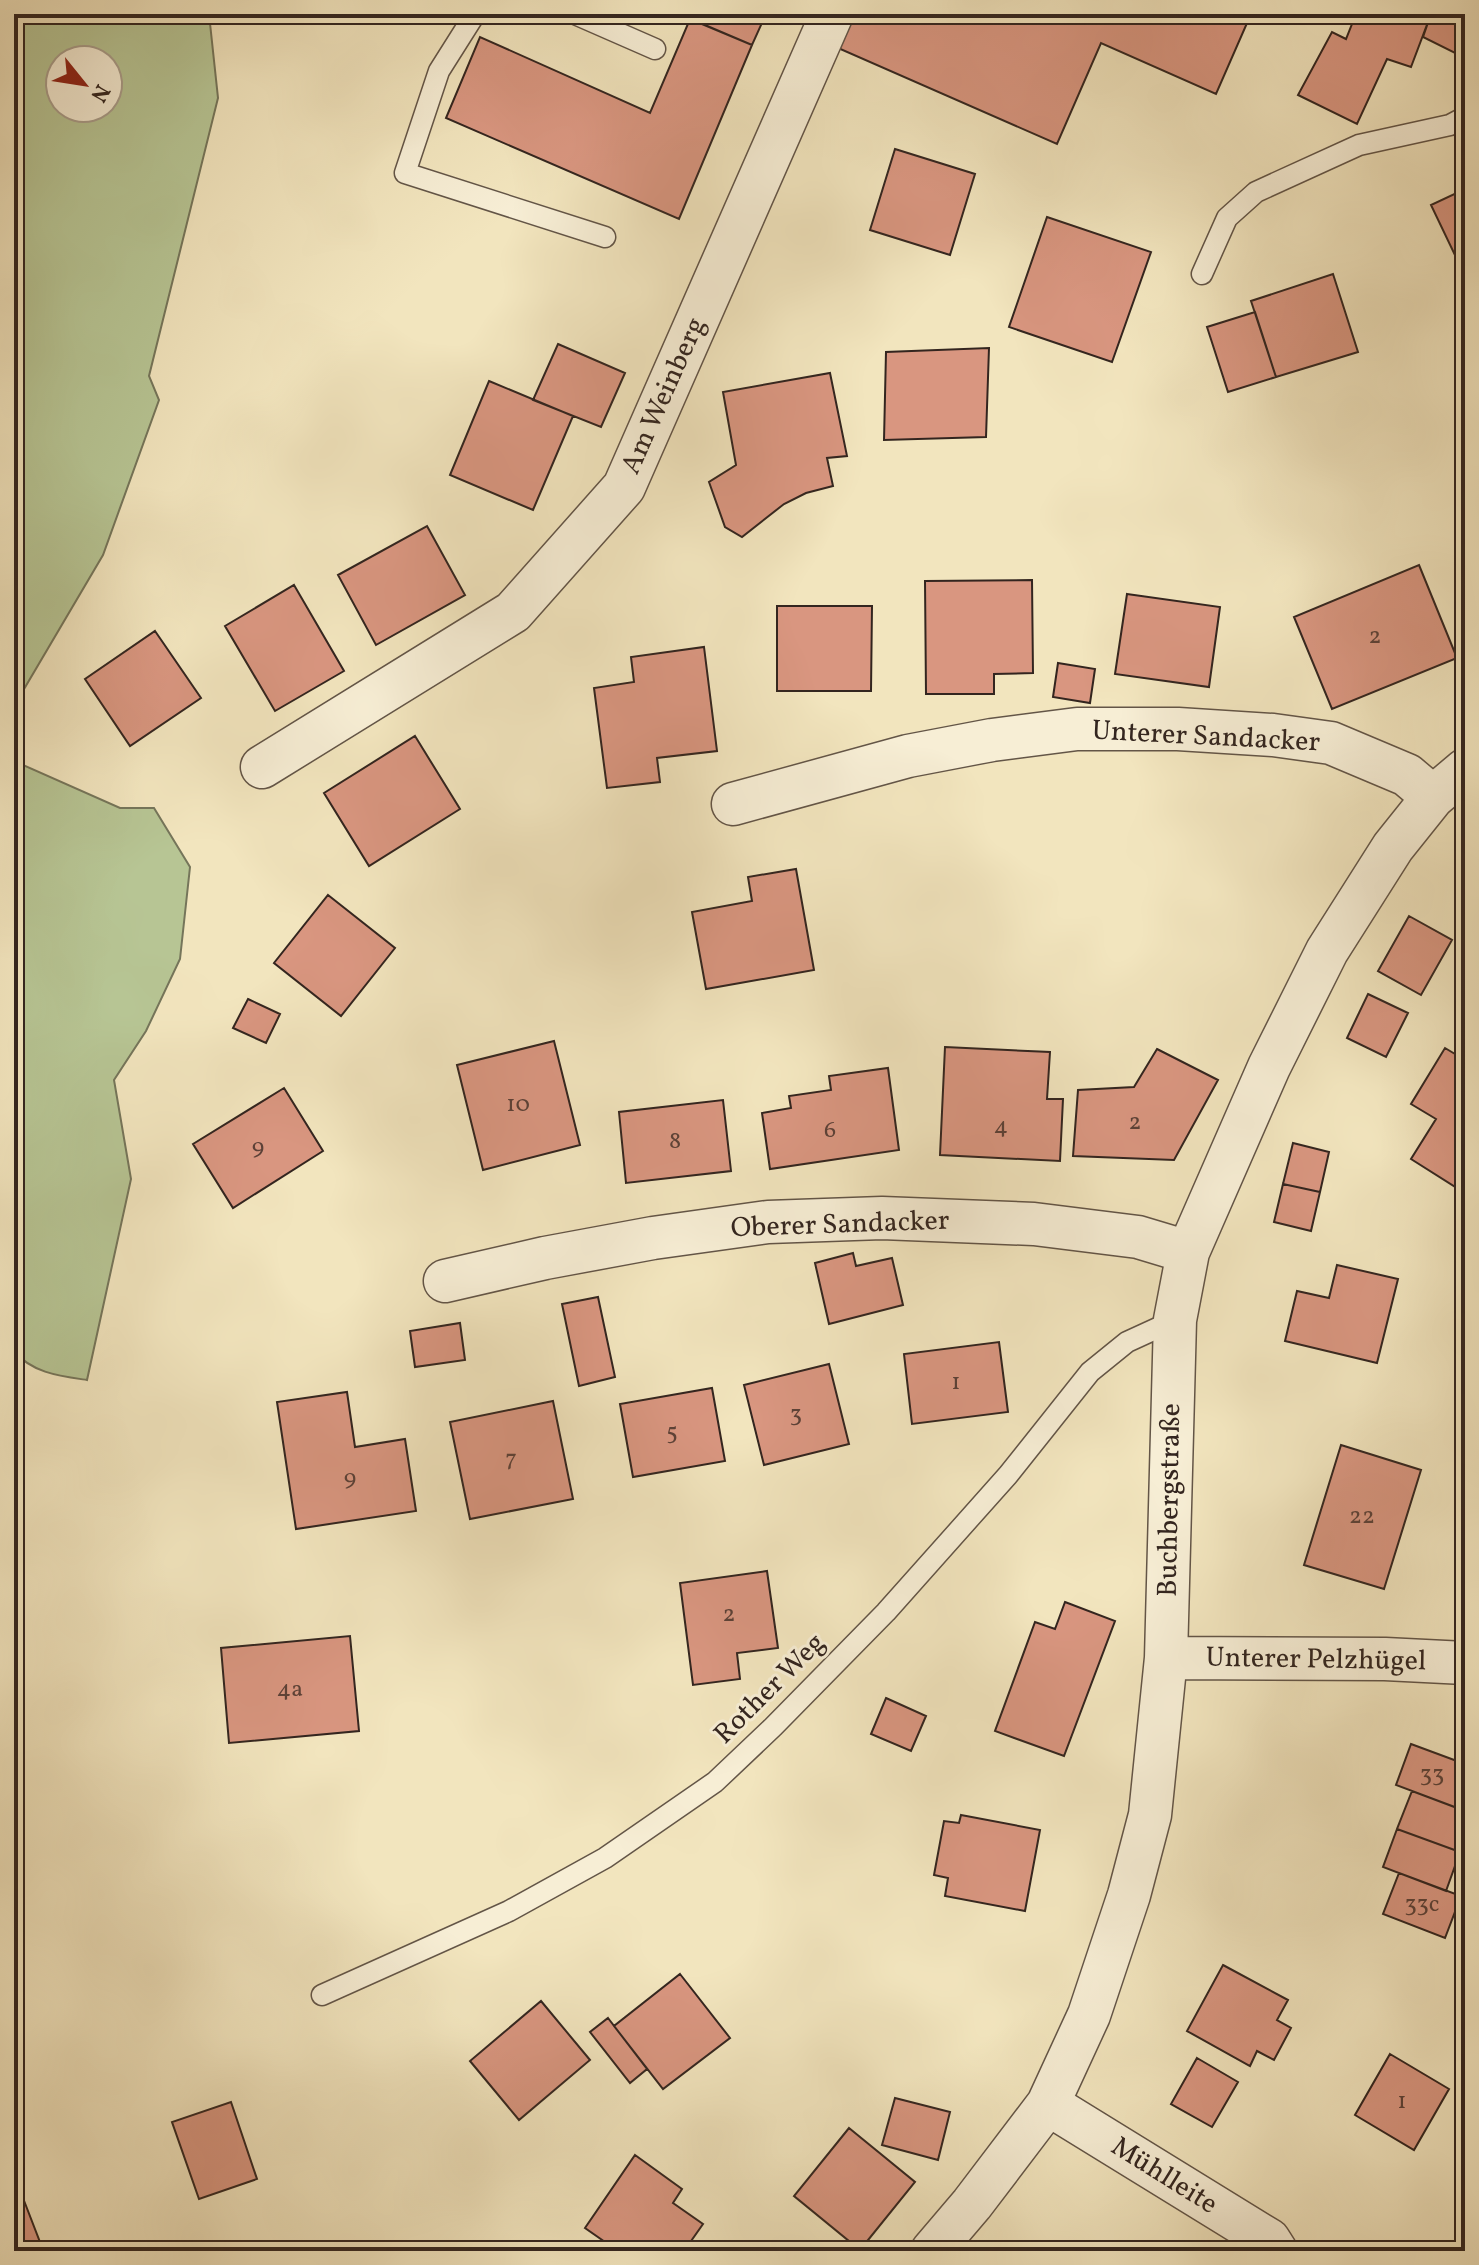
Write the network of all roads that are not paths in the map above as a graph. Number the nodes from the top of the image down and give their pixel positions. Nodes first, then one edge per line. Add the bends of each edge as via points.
1 (475, 14) edge
2 (575, 14) edge
3 (832, 14) edge
4 (655, 49) dead end
5 (1465, 117) edge
6 (605, 237) dead end
7 (1202, 274) dead end
8 (262, 767) dead end
9 (1465, 770) edge
10 (1433, 797) junction
11 (733, 804) dead end
12 (1188, 1252) junction
13 (445, 1281) dead end
14 (1175, 1320) junction
15 (1166, 1658) junction
16 (1465, 1663) edge
17 (322, 1995) dead end
18 (1048, 2104) junction
19 (932, 2251) edge
20 (1276, 2251) edge

1 - 6 lane via 439,71 405,173
2 - 4 lane
3 - 8 street, Am Weinberg via 624,487 513,612
5 - 7 lane via 1359,145 1256,192 1227,218
9 - 10 street, Buchbergstraße
10 - 11 street, Unterer Sandacker via 1407,775 1331,743 1178,729 1077,729 908,756
10 - 12 street, Buchbergstraße via 1393,847 1327,951 1269,1067
12 - 13 street, Oberer Sandacker via 1138,1237 1034,1224 882,1218 768,1222 653,1238
12 - 14 street, Buchbergstraße
14 - 15 street, Buchbergstraße
14 - 17 lane, Rother Weg via 1127,1342 1090,1372 1008,1475 886,1612 715,1782 605,1858 509,1911
15 - 16 street, Unterer Pelzhügel
15 - 18 street, Buchbergstraße via 1150,1815 1129,1895 1089,2015
18 - 19 street, Buchbergstraße
18 - 20 street, Mühlleite via 1269,2240

